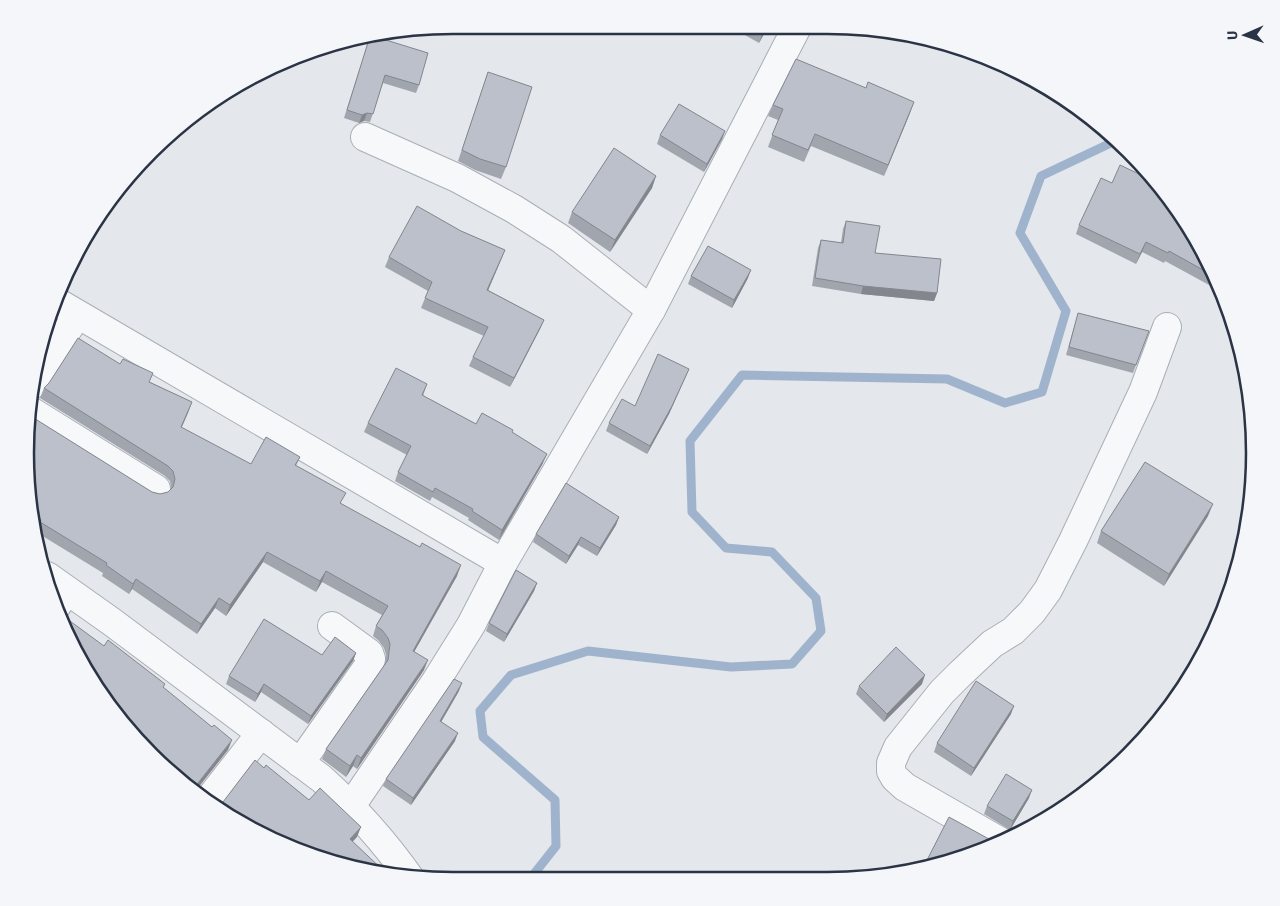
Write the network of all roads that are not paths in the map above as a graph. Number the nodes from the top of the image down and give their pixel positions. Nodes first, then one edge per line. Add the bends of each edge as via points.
1 (793, 34) edge
2 (365, 137) dead end
3 (67, 308) edge
4 (651, 310) junction
5 (1167, 327) dead end
6 (45, 355) edge
7 (36, 414) edge
8 (156, 489) dead end
9 (503, 563) junction
10 (58, 592) edge
11 (332, 626) dead end
12 (261, 733) junction
13 (300, 763) junction
14 (212, 796) edge
15 (351, 806) junction
16 (993, 837) edge
17 (404, 869) edge

1 - 4 street
2 - 4 street via 457,178 514,209 574,248
3 - 6 street
3 - 9 street
4 - 9 street
5 - 16 street via 1143,392 1048,590 1013,631 992,644 942,692 898,747 891,764 895,778 905,786
7 - 8 street
9 - 15 street via 471,625 436,681
10 - 12 street via 112,622
11 - 13 street via 369,653 370,665
12 - 13 street
12 - 14 street
13 - 15 street
15 - 17 street

